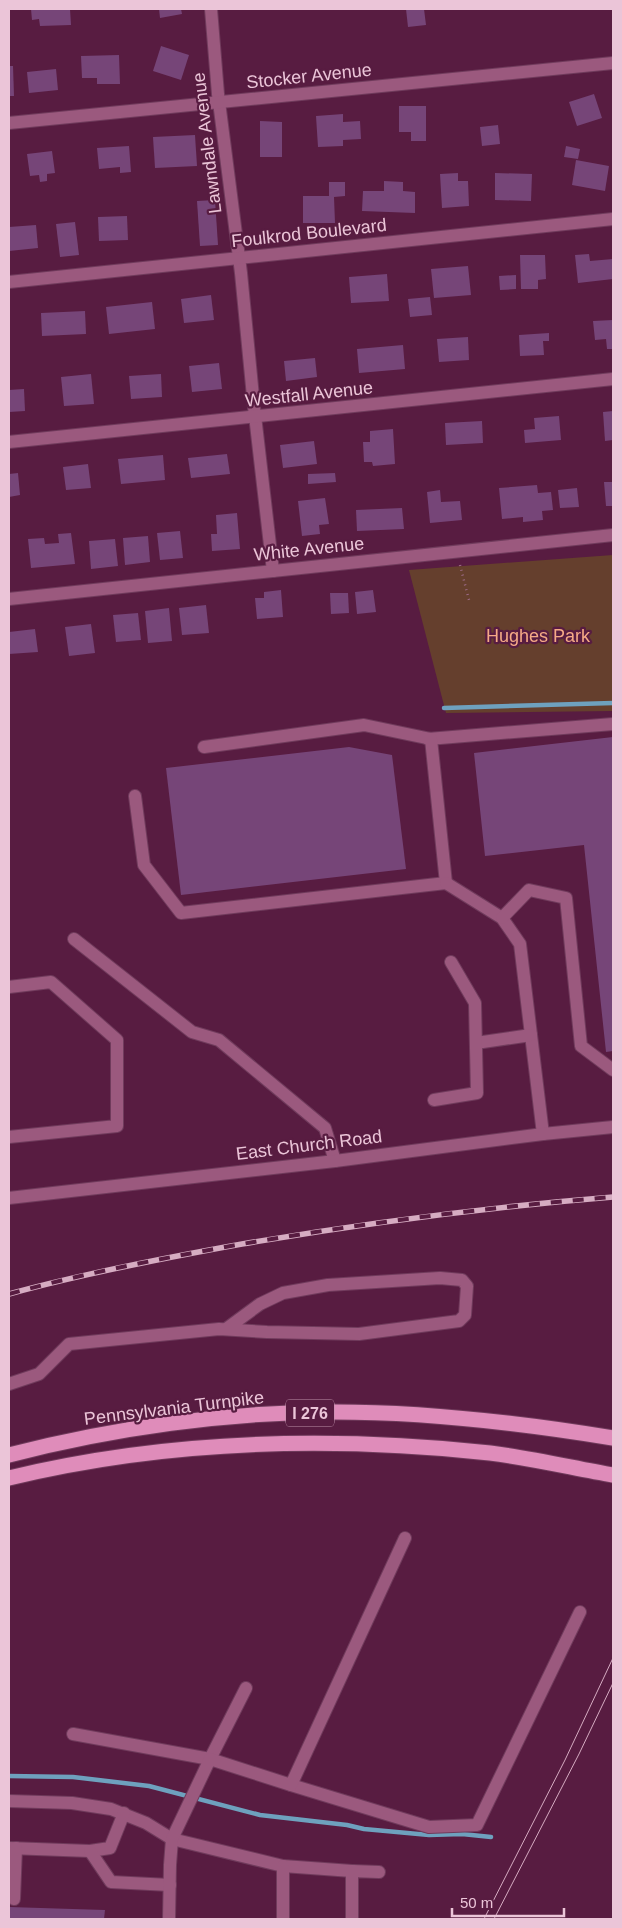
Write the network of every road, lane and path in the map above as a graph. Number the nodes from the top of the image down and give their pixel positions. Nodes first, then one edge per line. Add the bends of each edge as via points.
1 (211, 9) edge
2 (613, 63) edge
3 (220, 102) junction
4 (9, 123) edge
5 (613, 219) edge
6 (239, 257) junction
7 (9, 282) edge
8 (613, 379) edge
9 (255, 417) junction
10 (9, 442) edge
11 (613, 535) edge
12 (457, 552) junction
13 (273, 571) junction
14 (9, 599) edge
15 (469, 600) dead end
16 (613, 724) edge
17 (428, 739) junction
18 (204, 747) dead end
19 (135, 796) dead end
20 (446, 883) junction
21 (502, 918) junction
22 (74, 939) dead end
23 (451, 962) dead end
24 (9, 987) edge
25 (531, 1035) junction
26 (476, 1043) junction
27 (613, 1070) edge
28 (434, 1100) dead end
29 (613, 1127) edge
30 (544, 1134) junction
31 (9, 1137) edge
32 (335, 1161) junction
33 (9, 1198) edge
34 (226, 1329) junction
35 (9, 1384) edge
36 (613, 1438) edge
37 (9, 1454) edge
38 (613, 1475) edge
39 (9, 1478) edge
40 (405, 1538) dead end
41 (580, 1612) dead end
42 (246, 1688) dead end
43 (73, 1734) dead end
44 (210, 1759) junction
45 (291, 1785) junction
46 (9, 1801) edge
47 (124, 1813) junction
48 (172, 1839) junction
49 (12, 1848) edge
50 (90, 1850) junction
51 (283, 1866) junction
52 (352, 1871) junction
53 (379, 1872) dead end
54 (170, 1885) junction
55 (14, 1899) dead end
56 (170, 1919) edge
57 (283, 1919) edge
58 (352, 1919) edge

1 - 3 street, Lawndale Avenue
2 - 3 street, Stocker Avenue
3 - 4 street, Stocker Avenue
3 - 6 street, Lawndale Avenue
5 - 6 street, Foulkrod Boulevard
6 - 7 street, Foulkrod Boulevard
6 - 9 street, Lawndale Avenue
8 - 9 street, Westfall Avenue
9 - 10 street, Westfall Avenue
9 - 13 street, Lawndale Avenue
11 - 12 street, White Avenue
12 - 13 street, White Avenue
12 - 15 path
13 - 14 street, White Avenue
16 - 17 street
17 - 18 street via 364,726
17 - 20 street via 431,739
19 - 20 street via 144,865 181,913
20 - 21 street
21 - 25 street via 520,944
21 - 27 street via 530,890 566,898 581,1046
22 - 32 street via 192,1032 219,1040 324,1128
23 - 26 street via 475,1003
24 - 31 street via 51,982 117,1040 117,1126
25 - 26 street
25 - 30 street
26 - 28 street via 478,1093
29 - 30 street, East Church Road
30 - 32 street, East Church Road
32 - 33 street, East Church Road
34 - 34 street via 359,1334 460,1321 465,1315 467,1286 462,1280 440,1278 328,1285 283,1293 260,1304
34 - 35 street via 69,1344 39,1374
36 - 37 highway, Pennsylvania Turnpike / I 276 via 478,1420 334,1412 195,1421
38 - 39 highway, I 276 via 491,1453 354,1444 270,1443 144,1452
40 - 45 street
41 - 45 street via 477,1826 429,1826
42 - 44 street
43 - 44 street
44 - 45 street
44 - 48 street
46 - 47 street via 72,1802
47 - 48 street
47 - 50 street via 110,1848
48 - 51 street
48 - 54 street
49 - 50 street
49 - 55 street
50 - 54 street via 110,1882
51 - 52 street
51 - 57 street
52 - 53 street
52 - 58 street
54 - 56 street

